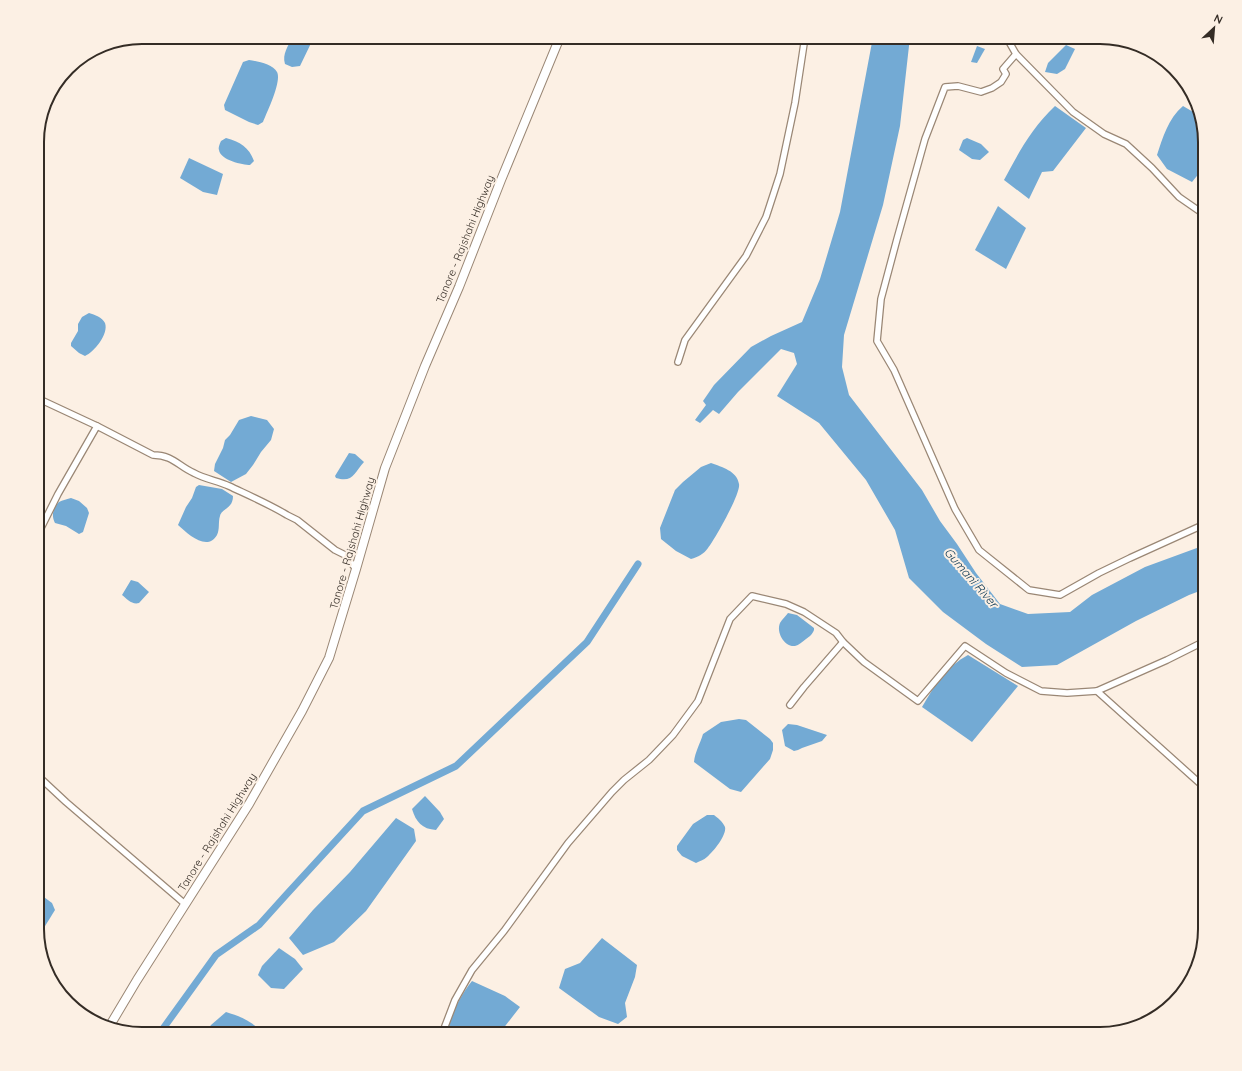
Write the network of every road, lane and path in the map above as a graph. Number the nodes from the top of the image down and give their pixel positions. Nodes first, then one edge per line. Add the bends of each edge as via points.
1 (557, 44) edge
2 (804, 44) edge
3 (1011, 44) edge
4 (1016, 54) junction
5 (1198, 210) edge
6 (678, 362) dead end
7 (44, 401) edge
8 (97, 426) junction
9 (44, 522) edge
10 (1198, 527) edge
11 (356, 569) junction
12 (843, 642) junction
13 (1198, 644) edge
14 (1097, 691) junction
15 (790, 705) dead end
16 (44, 781) edge
17 (1198, 782) edge
18 (185, 904) junction
19 (112, 1022) edge
20 (445, 1027) edge

1 - 11 main road, Tanore - Rajshahi Highway via 385,468
2 - 6 street via 785,152 766,217 746,256 685,340
3 - 4 street
4 - 5 street via 1073,112 1104,134 1126,144 1179,197
4 - 10 street via 1003,69 1006,74 1002,82 992,88 981,92 958,86 944,87 925,139 881,299 877,341 894,370 955,509 979,550 1029,590 1060,595 1124,561
7 - 8 street
8 - 9 street
8 - 11 street via 153,455 163,455 204,478 228,485 297,520 345,555
11 - 18 main road, Tanore - Rajshahi Highway via 329,658 302,711 249,804
12 - 14 street via 864,662 918,701 965,646 1006,673 1041,691
12 - 15 street
12 - 20 street via 836,633 804,612 786,604 752,596 730,619 698,701 673,735 612,792 568,843 504,931 472,970 455,1000
13 - 14 street
14 - 17 street
16 - 18 street
18 - 19 main road, Tanore - Rajshahi Highway

